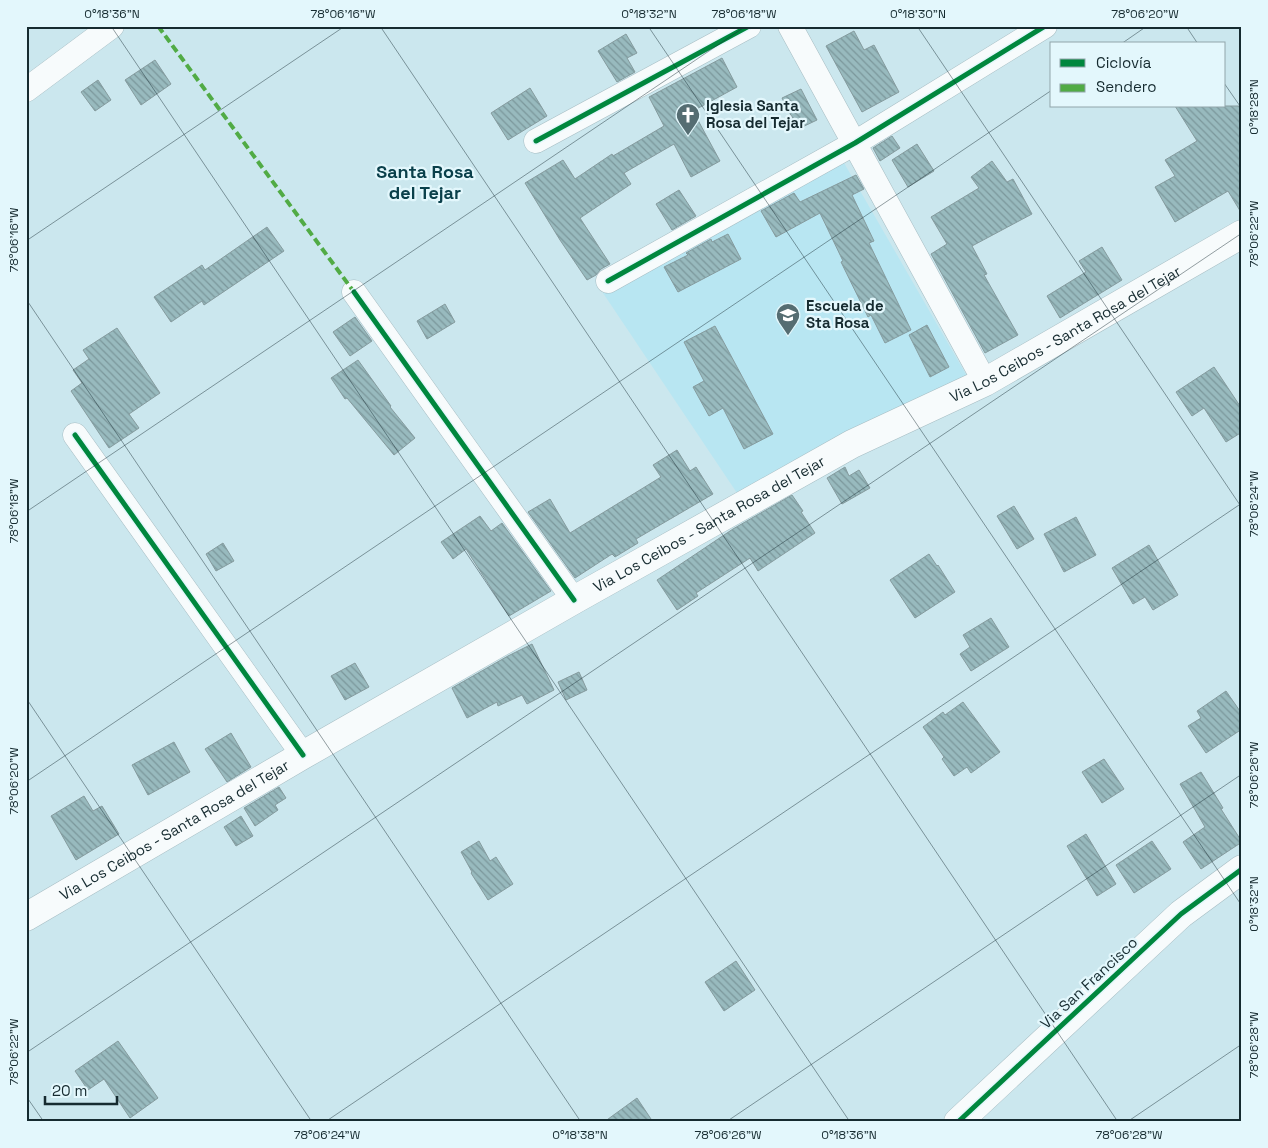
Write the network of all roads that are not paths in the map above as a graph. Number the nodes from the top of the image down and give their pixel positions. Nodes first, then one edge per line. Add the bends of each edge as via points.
1 (112, 26) edge
2 (749, 26) edge
3 (790, 26) edge
4 (1044, 26) edge
5 (26, 90) edge
6 (536, 141) dead end
7 (855, 144) junction
8 (1242, 234) edge
9 (608, 280) dead end
10 (354, 292) dead end
11 (985, 382) junction
12 (75, 435) dead end
13 (574, 600) junction
14 (303, 755) junction
15 (1242, 869) edge
16 (26, 917) edge
17 (958, 1122) edge

1 - 5 street
2 - 6 street
3 - 7 street
4 - 7 street
7 - 9 street
7 - 11 street
8 - 11 main road, Via Los Ceibos - Santa Rosa del Tejar
10 - 13 street
11 - 13 main road, Via Los Ceibos - Santa Rosa del Tejar via 852,444
12 - 14 street
13 - 14 main road, Via Los Ceibos - Santa Rosa del Tejar
14 - 16 main road, Via Los Ceibos - Santa Rosa del Tejar
15 - 17 main road, Via San Francisco via 1181,914

